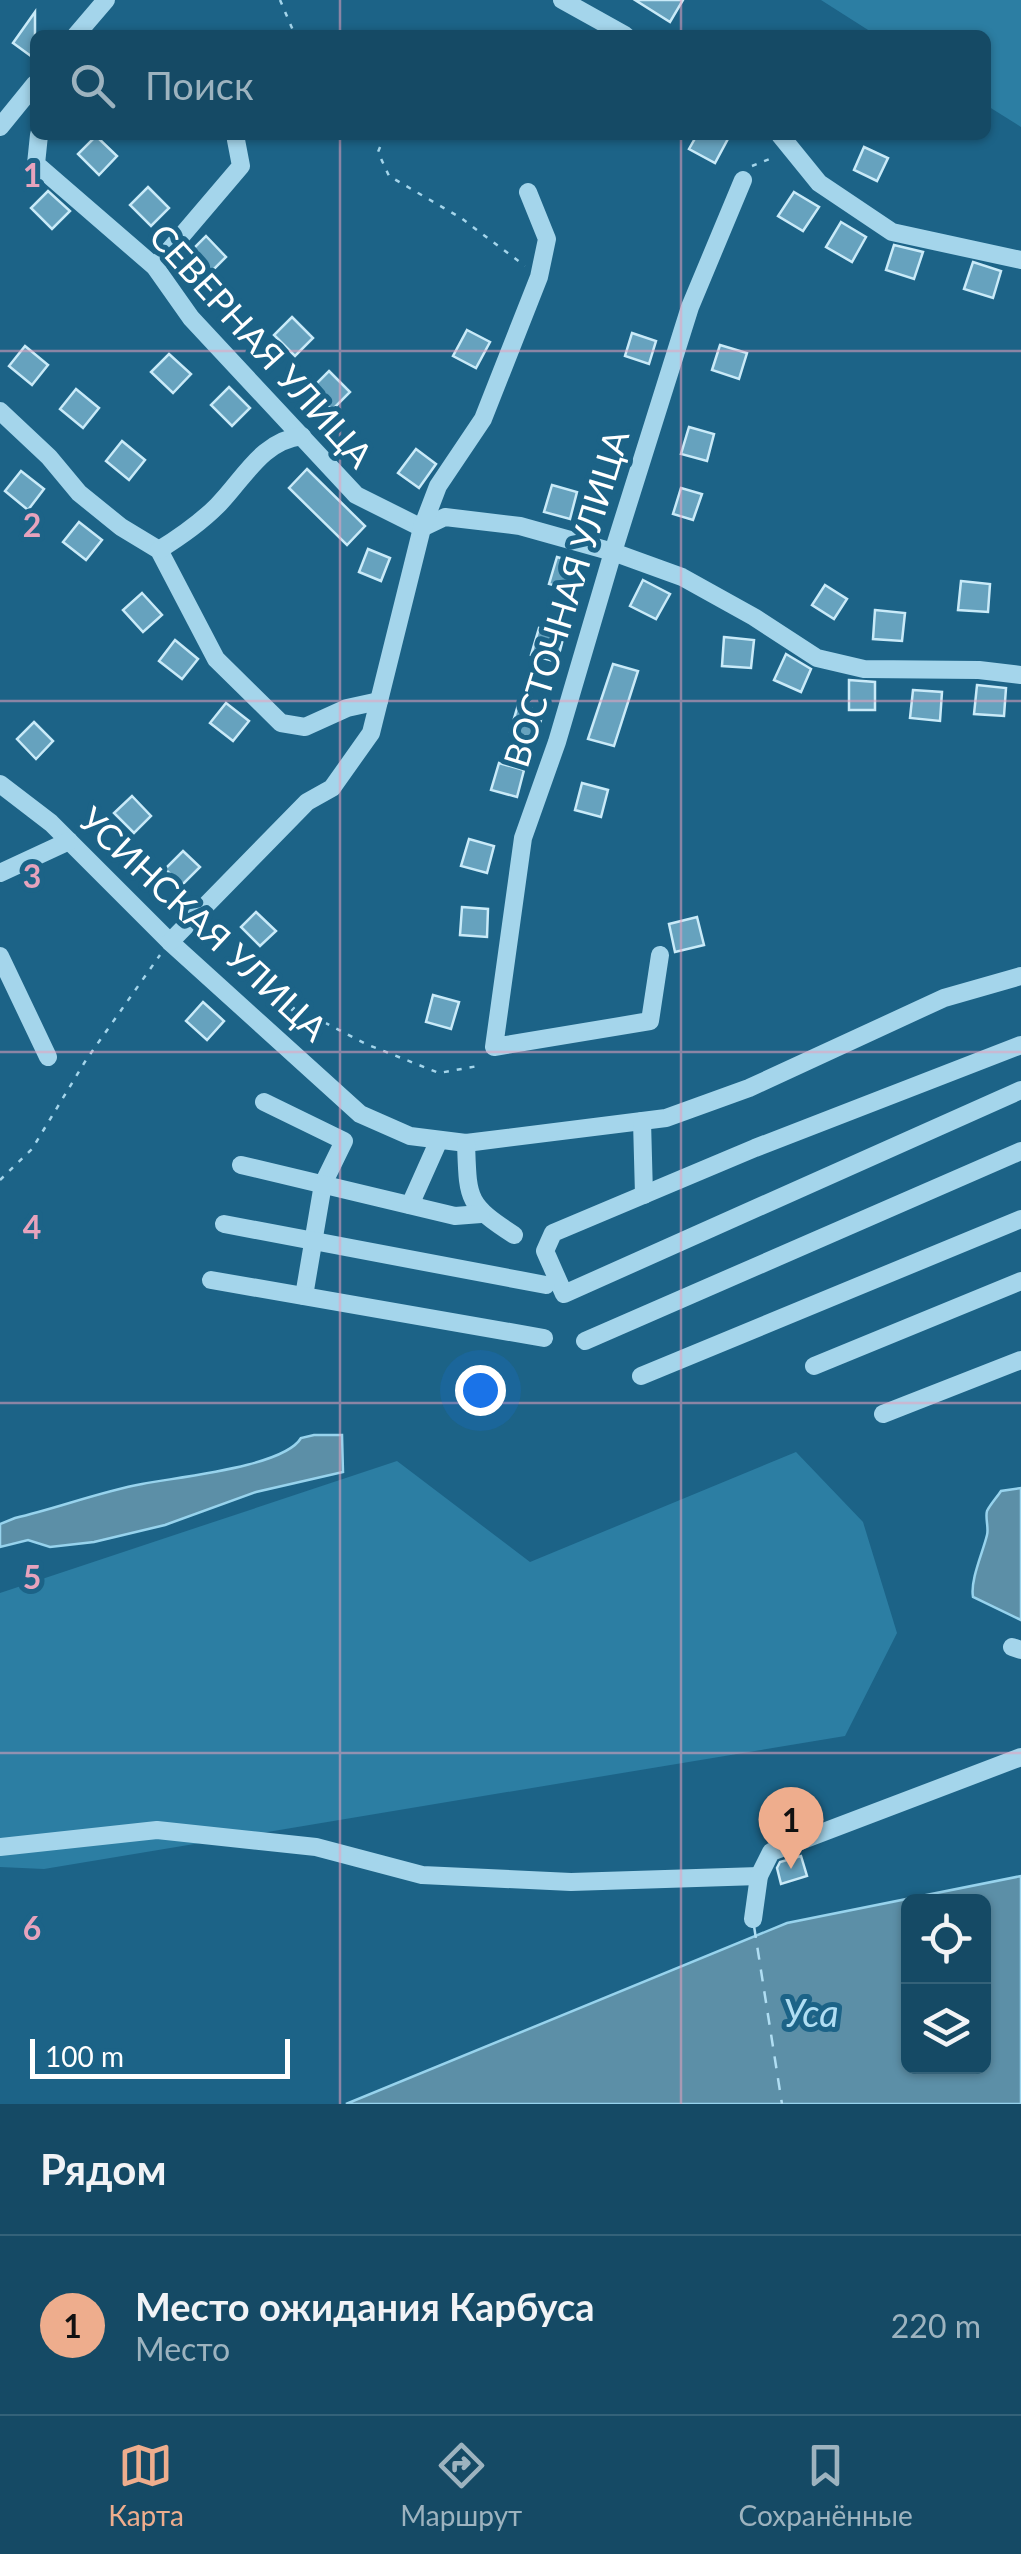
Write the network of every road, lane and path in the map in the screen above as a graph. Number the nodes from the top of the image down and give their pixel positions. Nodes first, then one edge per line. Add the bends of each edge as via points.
1 (106, 0) edge
2 (280, 0) edge
3 (562, 0) edge
4 (80, 30) edge
5 (292, 30) edge
6 (617, 30) edge
7 (30, 97) edge
8 (0, 127) edge
9 (38, 140) edge
10 (236, 140) dead end
11 (383, 140) edge
12 (784, 140) edge
13 (775, 157) dead end
14 (743, 180) joint
15 (528, 192) dead end
16 (1021, 260) edge
17 (155, 266) junction
18 (539, 277) junction
19 (0, 412) edge
20 (302, 436) junction
21 (422, 528) junction
22 (159, 550) junction
23 (613, 552) junction
24 (1021, 675) edge
25 (379, 700) junction
26 (0, 784) edge
27 (69, 841) junction
28 (0, 873) edge
29 (170, 942) junction
30 (660, 955) dead end
31 (0, 956) edge
32 (1021, 976) edge
33 (270, 1032) junction
34 (1021, 1045) edge
35 (494, 1047) junction
36 (48, 1057) dead end
37 (1021, 1090) edge
38 (264, 1102) dead end
39 (642, 1121) junction
40 (438, 1140) junction
41 (466, 1143) junction
42 (1021, 1152) edge
43 (242, 1165) dead end
44 (0, 1180) edge
45 (322, 1184) junction
46 (644, 1195) junction
47 (410, 1206) junction
48 (481, 1214) junction
49 (1021, 1219) edge
50 (224, 1224) dead end
51 (514, 1235) dead end
52 (313, 1241) junction
53 (211, 1280) dead end
54 (1021, 1281) edge
55 (546, 1286) dead end
56 (304, 1296) junction
57 (544, 1338) dead end
58 (1021, 1338) edge
59 (585, 1340) dead end
60 (1020, 1360) edge
61 (814, 1366) dead end
62 (640, 1376) dead end
63 (882, 1414) dead end
64 (1021, 1757) edge
65 (0, 1847) edge
66 (759, 1876) junction
67 (753, 1919) dead end

1 - 4 street
2 - 5 path
3 - 6 street
7 - 8 street
9 - 17 street, СЕВЕРНАЯ УЛИЦА via 36,164
10 - 17 street via 241,166
11 - 18 path via 378,152 389,176 461,218
12 - 16 street via 818,183 892,232
13 - 14 path via 752,166
14 - 23 street, ВОСТОЧНАЯ УЛИЦА via 690,307
15 - 18 street via 547,240
17 - 20 street, СЕВЕРНАЯ УЛИЦА via 191,318
18 - 21 street via 483,420 438,486
19 - 22 street via 78,493
20 - 21 street, СЕВЕРНАЯ УЛИЦА via 356,496
20 - 22 street via 282,438 218,505
21 - 23 street via 445,518 520,526
21 - 25 street
22 - 25 street via 216,660 281,723 305,727
23 - 24 street via 682,577 817,658 864,669
23 - 35 street, ВОСТОЧНАЯ УЛИЦА via 523,838
25 - 29 street via 371,733 332,788 307,802
26 - 27 street, УСИНСКАЯ УЛИЦА
27 - 28 street
27 - 29 street, УСИНСКАЯ УЛИЦА
29 - 33 street, УСИНСКАЯ УЛИЦА
29 - 44 path via 32,1149
30 - 35 street via 650,1021
31 - 36 street
32 - 39 street, УСИНСКАЯ УЛИЦА via 944,998 749,1088
33 - 35 path via 295,1007 439,1074 478,1066
33 - 40 street, УСИНСКАЯ УЛИЦА via 360,1114 410,1136
34 - 46 street
37 - 46 street via 564,1294 546,1251 552,1233
38 - 45 street via 344,1142
39 - 41 street, УСИНСКАЯ УЛИЦА
39 - 46 street
40 - 41 street, УСИНСКАЯ УЛИЦА
40 - 47 street
41 - 48 street via 468,1188
42 - 59 street
43 - 45 street
45 - 47 street
45 - 52 street
47 - 48 street
48 - 51 street
49 - 62 street
50 - 52 street
52 - 55 street
52 - 56 street
53 - 56 street
54 - 61 street
56 - 57 street
58 - 60 street
60 - 63 street
64 - 66 street via 771,1852
65 - 66 street via 156,1830 316,1847 422,1875 571,1882
66 - 67 street

